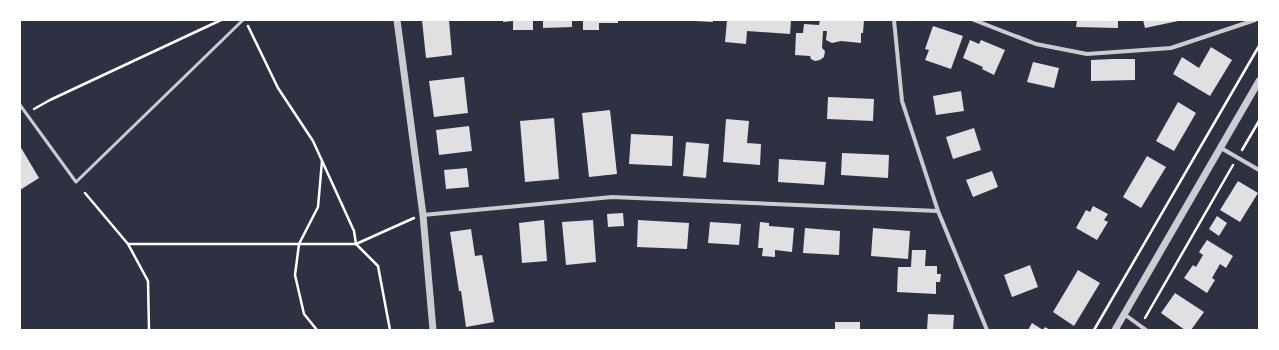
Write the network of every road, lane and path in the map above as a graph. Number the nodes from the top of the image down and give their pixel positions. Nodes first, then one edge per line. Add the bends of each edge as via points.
1 (221, 20) edge
2 (243, 20) edge
3 (397, 20) edge
4 (894, 20) edge
5 (974, 20) edge
6 (1254, 20) edge
7 (247, 24) dead end
8 (1259, 46) edge
9 (1259, 81) edge
10 (20, 105) edge
11 (38, 108) dead end
12 (1259, 121) edge
13 (1221, 148) junction
14 (1237, 158) junction
15 (322, 161) junction
16 (1259, 170) edge
17 (85, 193) dead end
18 (938, 211) junction
19 (423, 215) junction
20 (128, 244) junction
21 (299, 244) junction
22 (356, 244) junction
23 (1124, 314) junction
24 (1140, 326) junction
25 (149, 330) edge
26 (317, 330) edge
27 (390, 330) edge
28 (433, 330) edge
29 (987, 330) edge
30 (1094, 330) edge
31 (1115, 330) edge
32 (1146, 330) edge

1 - 11 path
2 - 10 lane via 76,182
3 - 19 street
4 - 18 street via 902,101
5 - 6 street via 1036,44 1087,54 1171,48
7 - 15 path via 278,88 313,141
8 - 30 path
9 - 13 street
12 - 14 path
13 - 14 street
13 - 23 street
14 - 16 street
14 - 24 path
15 - 21 path via 318,207
15 - 22 path via 354,231
17 - 20 path
18 - 19 street via 612,197
18 - 29 street
19 - 22 path via 404,221
19 - 28 street
20 - 21 path
20 - 25 path via 148,281
21 - 22 path
21 - 26 path via 295,275 304,314
22 - 27 path via 378,266
23 - 24 street
23 - 31 street
24 - 32 street

